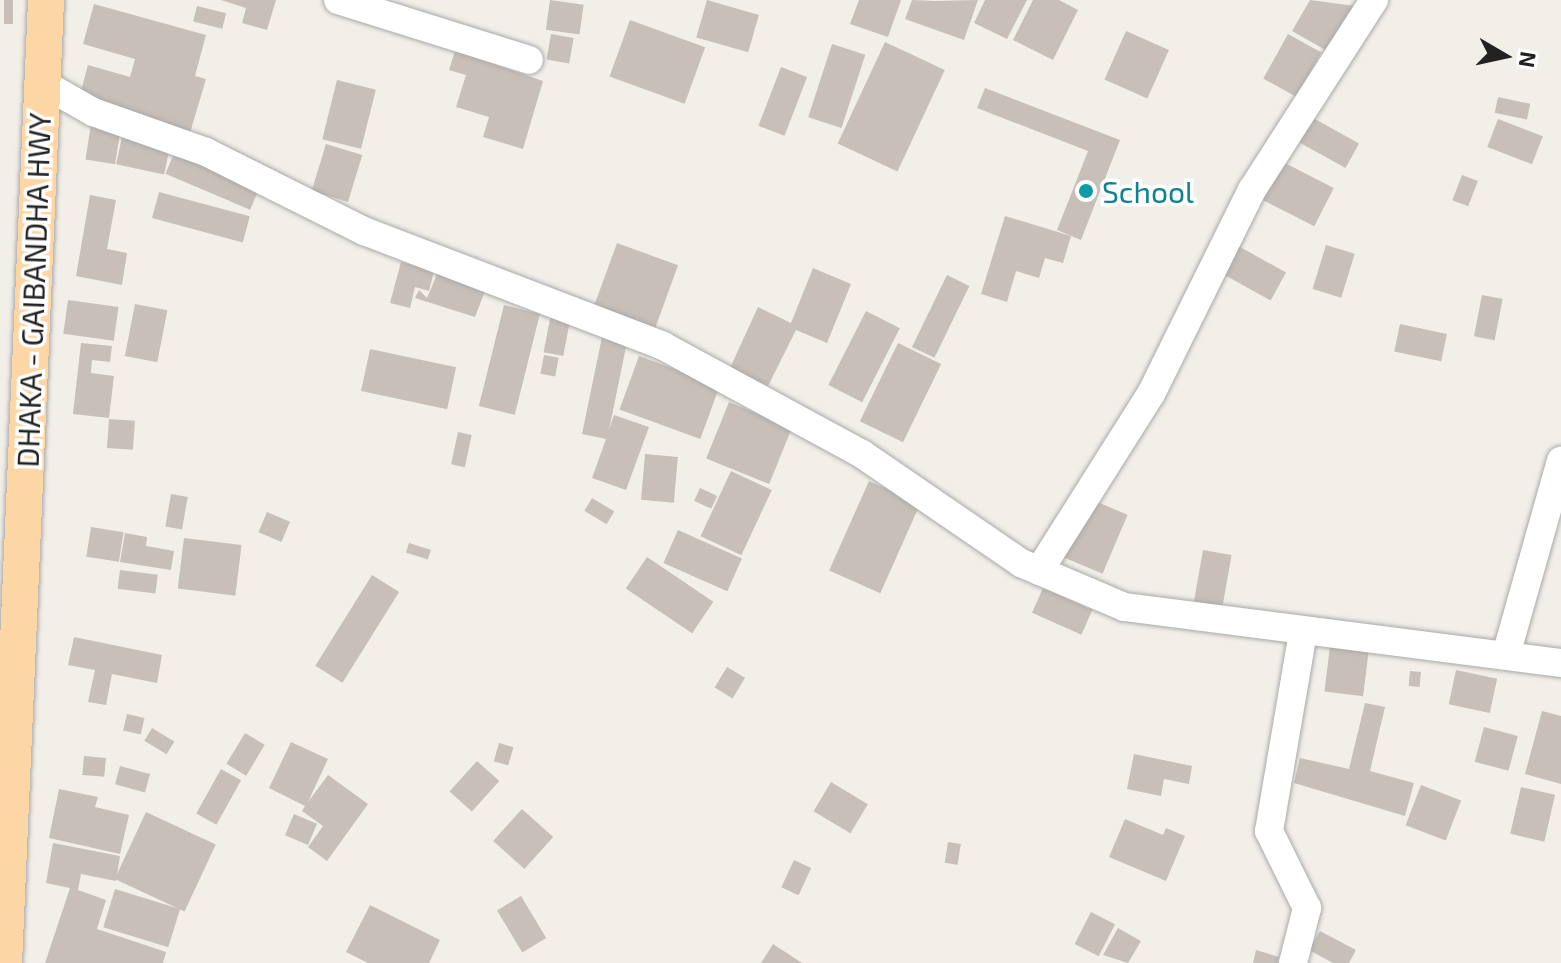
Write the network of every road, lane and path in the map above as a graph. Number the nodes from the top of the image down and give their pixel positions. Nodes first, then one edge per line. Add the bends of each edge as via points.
1 (46, 0) edge
2 (338, 0) edge
3 (1374, 0) edge
4 (529, 60) dead end
5 (42, 83) junction
6 (1561, 461) edge
7 (1039, 571) junction
8 (1303, 632) junction
9 (1506, 655) junction
10 (1561, 663) edge
11 (4, 963) edge
12 (1293, 963) edge

1 - 5 main road, DHAKA - GAIBANDHA HWY
2 - 4 street
3 - 7 street via 1252,190 1151,394
5 - 7 street via 93,112 206,152 364,231 663,346 862,454 937,509
5 - 11 main road, DHAKA - GAIBANDHA HWY
6 - 9 street
7 - 8 street via 1124,607
8 - 9 street
8 - 12 street via 1269,831 1307,908
9 - 10 street

